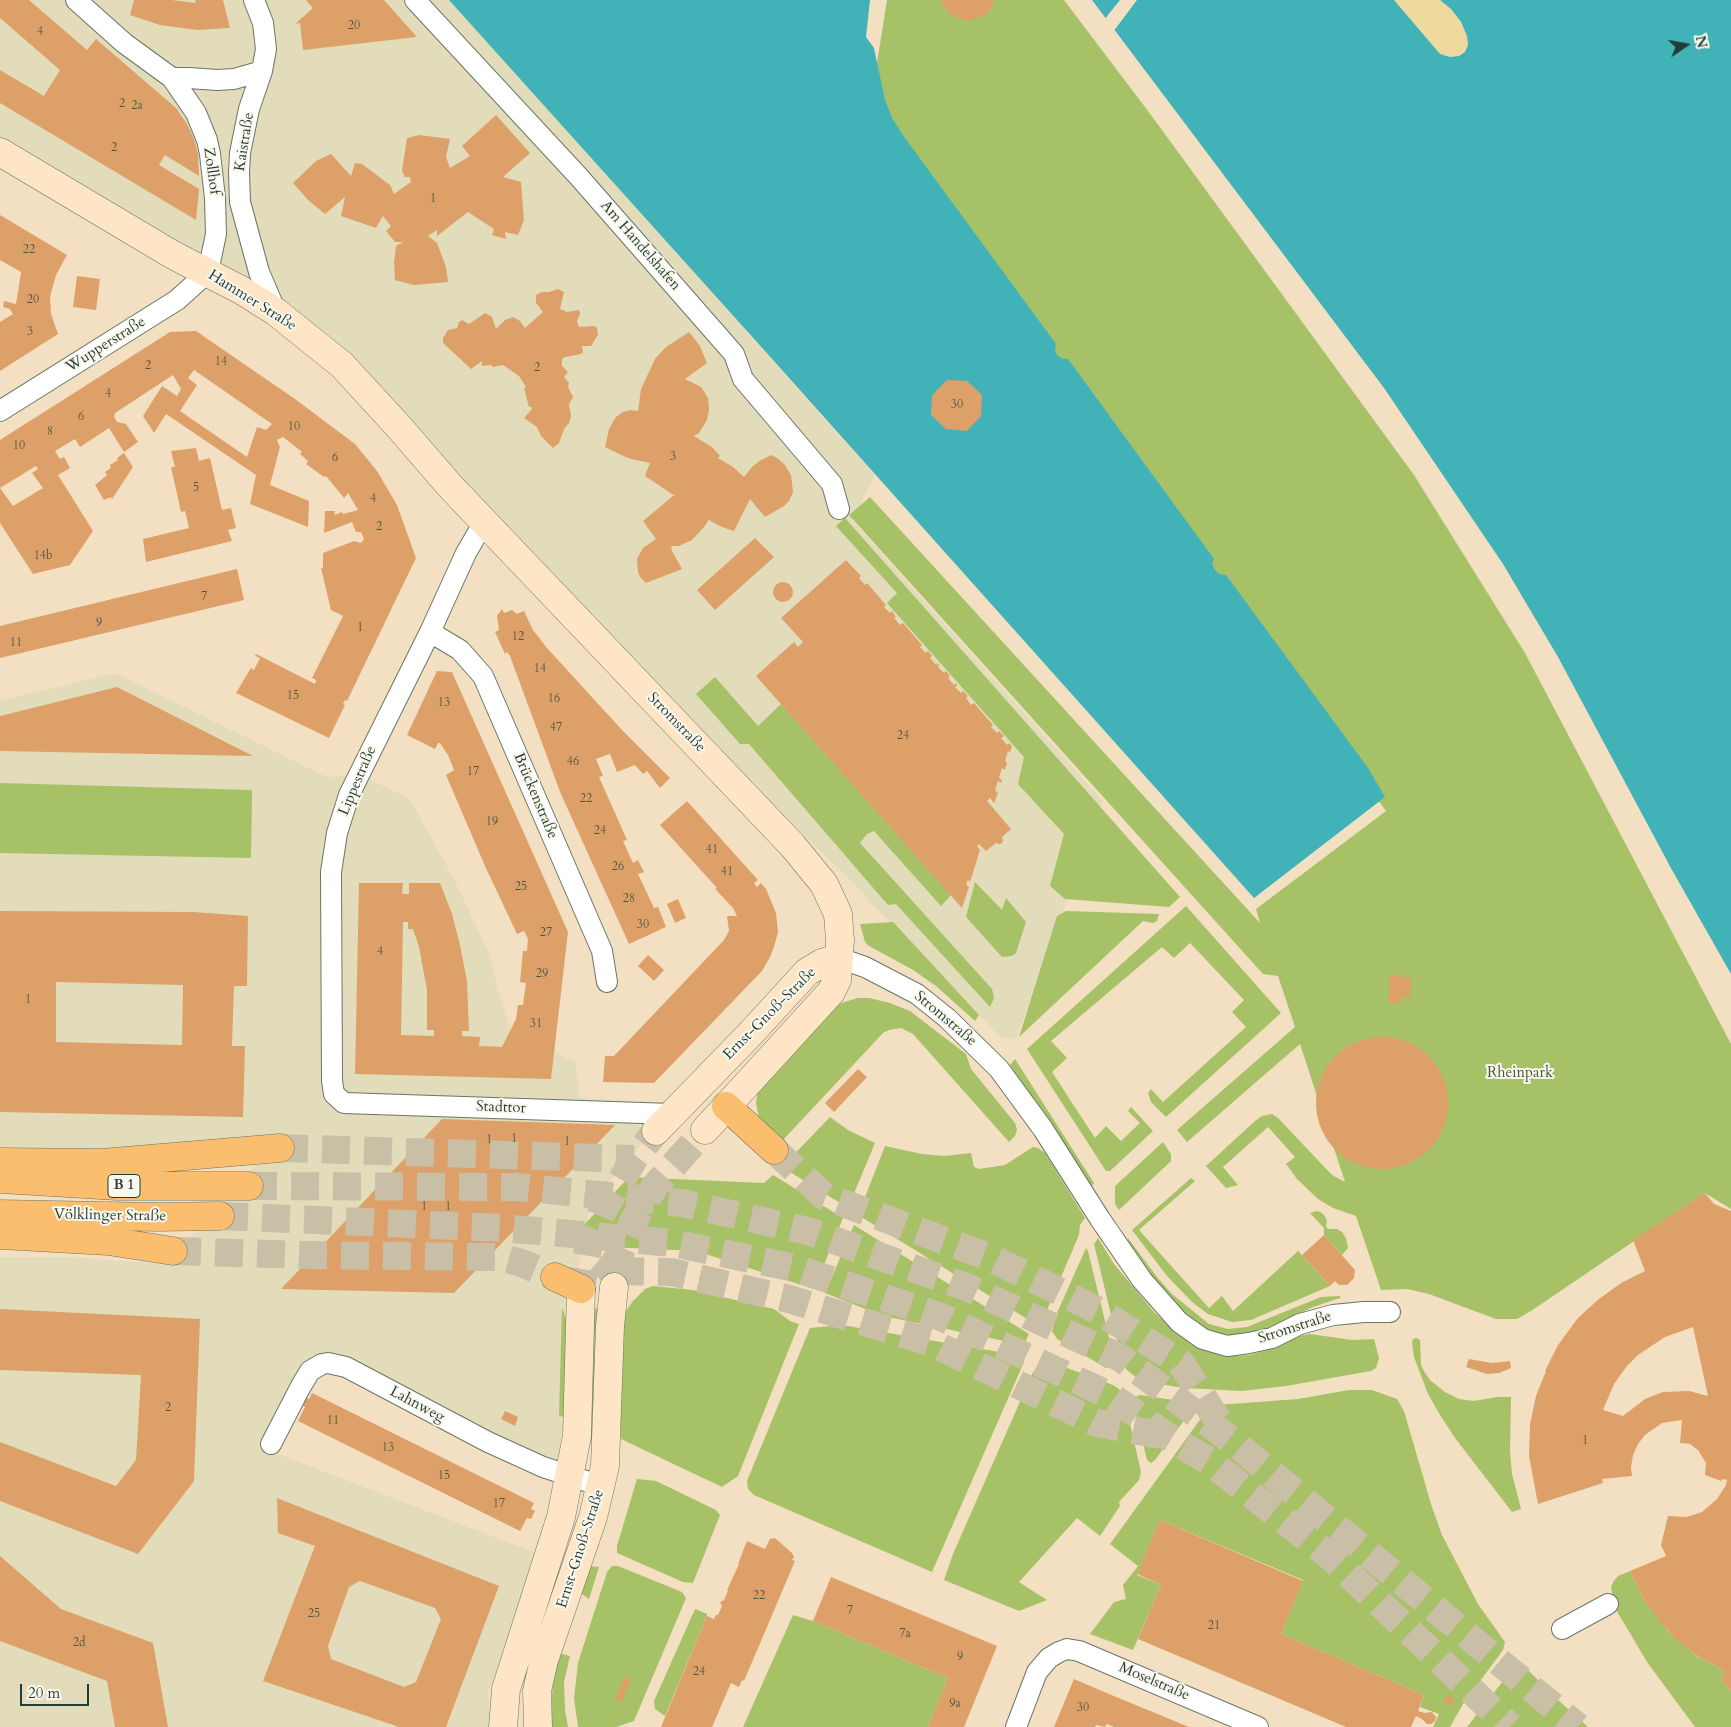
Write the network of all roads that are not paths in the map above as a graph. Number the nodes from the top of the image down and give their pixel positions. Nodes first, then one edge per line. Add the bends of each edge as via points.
1 (76, 0) edge
2 (254, 0) edge
3 (415, 0) edge
4 (262, 71) junction
5 (172, 78) junction
6 (0, 152) edge
7 (208, 272) junction
8 (276, 312) junction
9 (0, 411) edge
10 (839, 509) dead end
11 (484, 522) junction
12 (430, 632) junction
13 (839, 958) junction
14 (607, 982) dead end
15 (334, 1094) joint
16 (726, 1106) junction
17 (669, 1118) junction
18 (705, 1130) tunnel mouth
19 (280, 1148) tunnel mouth
20 (774, 1150) tunnel mouth
21 (0, 1162) edge
22 (0, 1179) edge
23 (249, 1186) tunnel mouth
24 (0, 1214) edge
25 (220, 1216) tunnel mouth
26 (0, 1235) edge
27 (173, 1251) tunnel mouth
28 (555, 1277) tunnel mouth
29 (614, 1287) tunnel mouth
30 (581, 1289) joint
31 (1390, 1312) dead end
32 (271, 1444) dead end
33 (569, 1476) junction
34 (601, 1486) junction
35 (1608, 1604) dead end
36 (1562, 1629) dead end
37 (503, 1722) edge
38 (537, 1722) edge
39 (1016, 1727) edge
40 (1258, 1727) edge

1 - 5 street, Zollhof
2 - 4 street, Kaistraße via 266,37
3 - 10 street, Am Handelshafen via 579,177 734,354 742,379 832,484
4 - 5 street via 226,80
4 - 8 street, Kaistraße via 249,109 239,173 243,216 259,272
5 - 7 street, Zollhof via 196,113 207,140 214,175 216,234
6 - 7 street, Hammer Straße via 173,255
7 - 8 street, Hammer Straße
7 - 9 street, Wupperstraße via 177,300
8 - 11 street, Hammer Straße via 342,366
11 - 12 street, Lippestraße
11 - 13 street, Stromstraße via 786,839 824,884 838,914
12 - 14 street, Brückenstraße via 460,650 483,676 602,951
12 - 15 street, Lippestraße via 349,795 337,833 331,872
13 - 16 street, Ernst-Gnoß-Straße via 832,992
13 - 17 street, Ernst-Gnoß-Straße via 807,972
13 - 31 street, Stromstraße via 880,974 917,994 947,1018 999,1069 1043,1128 1142,1280 1179,1322 1203,1339 1227,1346 1249,1343 1272,1338 1300,1324 1333,1315
15 - 17 street, Stadttor via 344,1103 580,1110
16 - 17 street via 715,1102 700,1103
16 - 18 street, Ernst-Gnoß-Straße
16 - 20 highway
19 - 21 highway via 102,1163
22 - 23 highway, Völklinger Straße / B 1 via 117,1186
24 - 25 highway, Völklinger Straße / B 1
26 - 27 highway via 108,1242
28 - 30 highway
29 - 34 street, Ernst-Gnoß-Straße via 607,1450
30 - 33 street, Ernst-Gnoß-Straße via 577,1436
32 - 33 street, Lahnweg via 310,1371 328,1364 346,1367 488,1442
33 - 34 street, Lahnweg
33 - 37 street, Ernst-Gnoß-Straße via 561,1517 506,1689
34 - 38 street, Ernst-Gnoß-Straße via 544,1660 537,1691
35 - 36 street
37 - 38 street, Ernst-Gnoß-Straße
39 - 40 street, Moselstraße via 1037,1672 1049,1658 1067,1649 1079,1651

